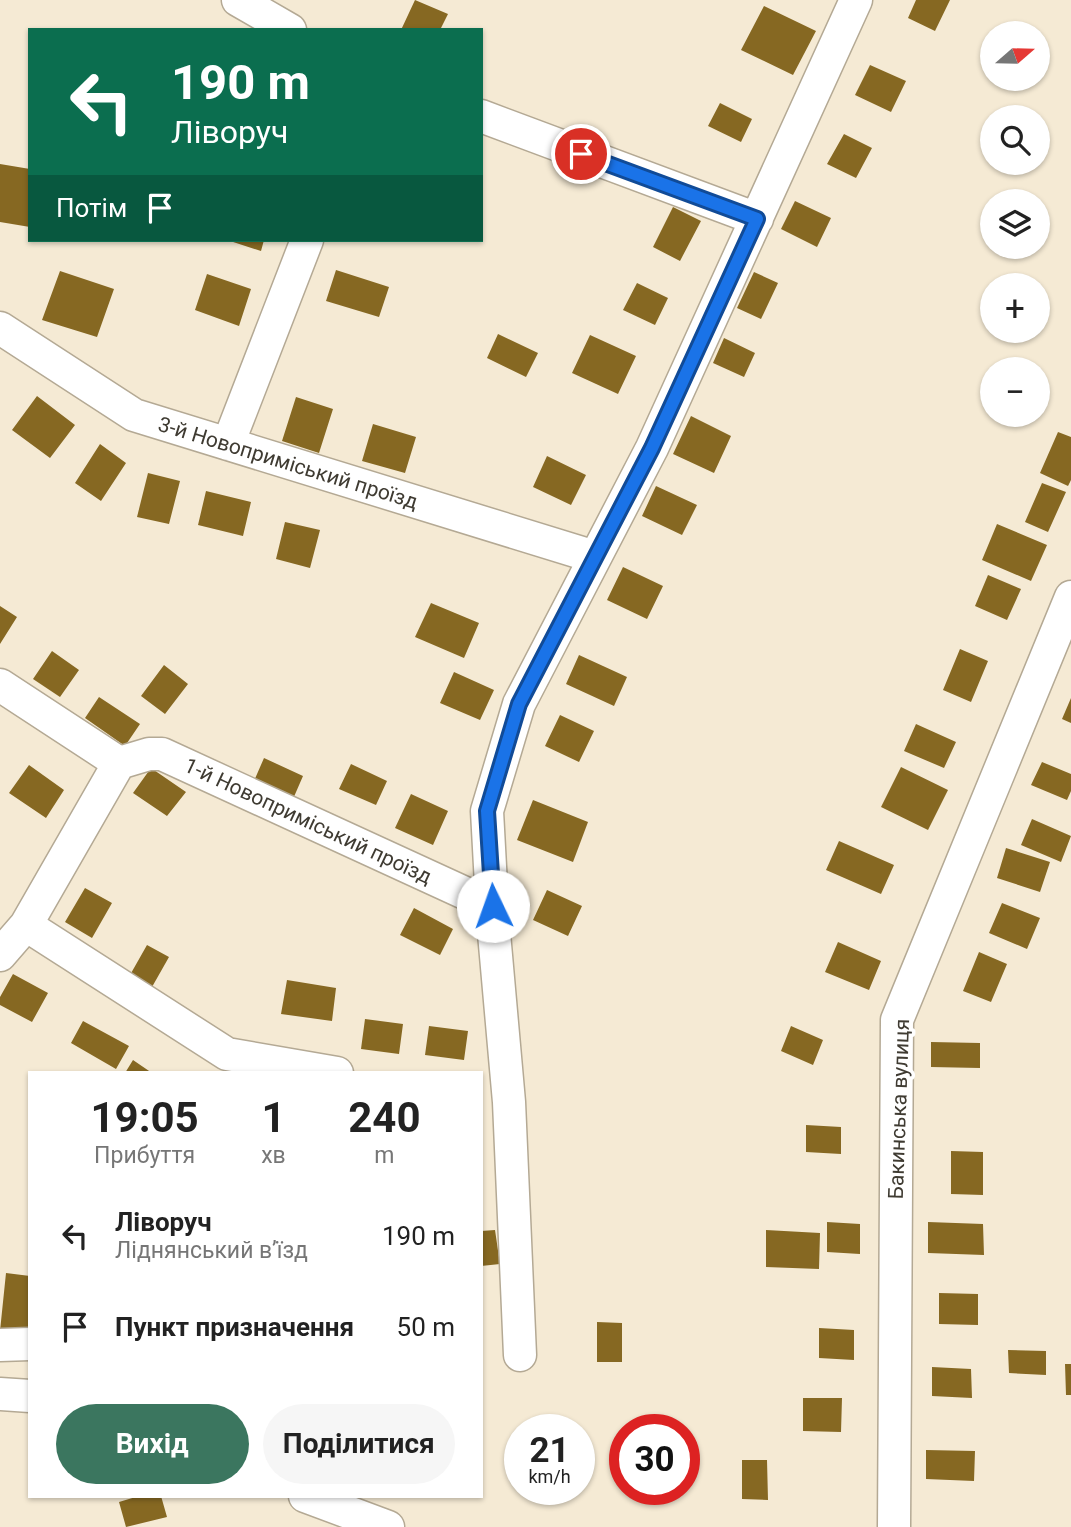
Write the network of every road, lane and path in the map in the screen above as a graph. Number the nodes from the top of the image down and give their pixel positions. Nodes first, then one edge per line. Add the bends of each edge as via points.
1 (238, 0) edge
2 (856, 0) edge
3 (287, 28) edge
4 (483, 117) edge
5 (757, 219) junction
6 (306, 242) edge
7 (0, 328) edge
8 (228, 444) junction
9 (595, 557) junction
10 (1071, 597) edge
11 (0, 685) edge
12 (119, 763) junction
13 (493, 906) junction
14 (26, 925) junction
15 (0, 956) edge
16 (325, 1071) edge
17 (495, 1100) edge
18 (28, 1344) edge
19 (0, 1345) edge
20 (520, 1355) dead end
21 (0, 1394) edge
22 (28, 1396) edge
23 (316, 1509) edge
24 (388, 1527) edge
25 (894, 1527) edge

1 - 3 street
2 - 5 street
4 - 5 street
5 - 9 street via 652,448
6 - 8 street
7 - 8 street, 3-й Новоприміський проїзд via 134,415
8 - 9 street, 3-й Новоприміський проїзд
9 - 13 street via 519,704 487,811
10 - 25 street, Бакинська вулиця via 897,1020
11 - 12 street
12 - 13 street, 1-й Новоприміський проїзд via 162,754
12 - 14 street
13 - 17 street
14 - 15 street
14 - 16 street via 227,1054
17 - 20 street
18 - 19 street
21 - 22 street
23 - 24 street

